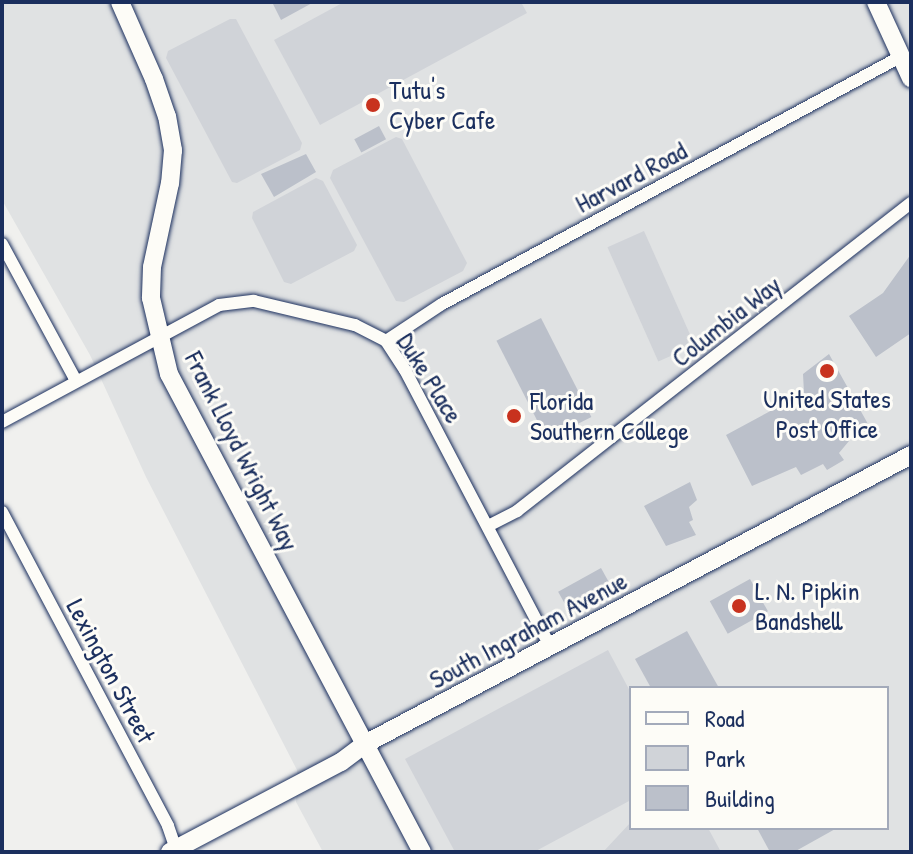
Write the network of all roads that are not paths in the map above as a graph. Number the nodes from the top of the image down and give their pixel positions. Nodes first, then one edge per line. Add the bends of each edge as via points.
1 (120, 2) edge
2 (876, 2) edge
3 (900, 57) junction
4 (911, 78) edge
5 (911, 203) edge
6 (2, 244) edge
7 (160, 336) junction
8 (386, 341) junction
9 (76, 381) junction
10 (2, 422) edge
11 (911, 455) edge
12 (2, 512) edge
13 (488, 526) junction
14 (551, 648) junction
15 (365, 744) junction
16 (175, 851) edge
17 (422, 852) edge

1 - 7 street, Frank Lloyd Wright Way via 154,79 173,150 152,267 151,298
2 - 3 street
3 - 4 street
3 - 8 street, Harvard Road via 442,304
5 - 13 street, Columbia Way via 542,492
6 - 9 street
7 - 8 street, Duke Place via 219,305 254,301 355,325
7 - 9 street, Duke Place
7 - 15 street, Frank Lloyd Wright Way via 169,374
8 - 13 street, Duke Place
9 - 10 street, Duke Place
11 - 14 street, South Ingraham Avenue
12 - 16 street, Lexington Street via 168,826
13 - 14 street, Duke Place
14 - 15 street, South Ingraham Avenue
15 - 16 street, South Ingraham Avenue
15 - 17 street, Frank Lloyd Wright Way

